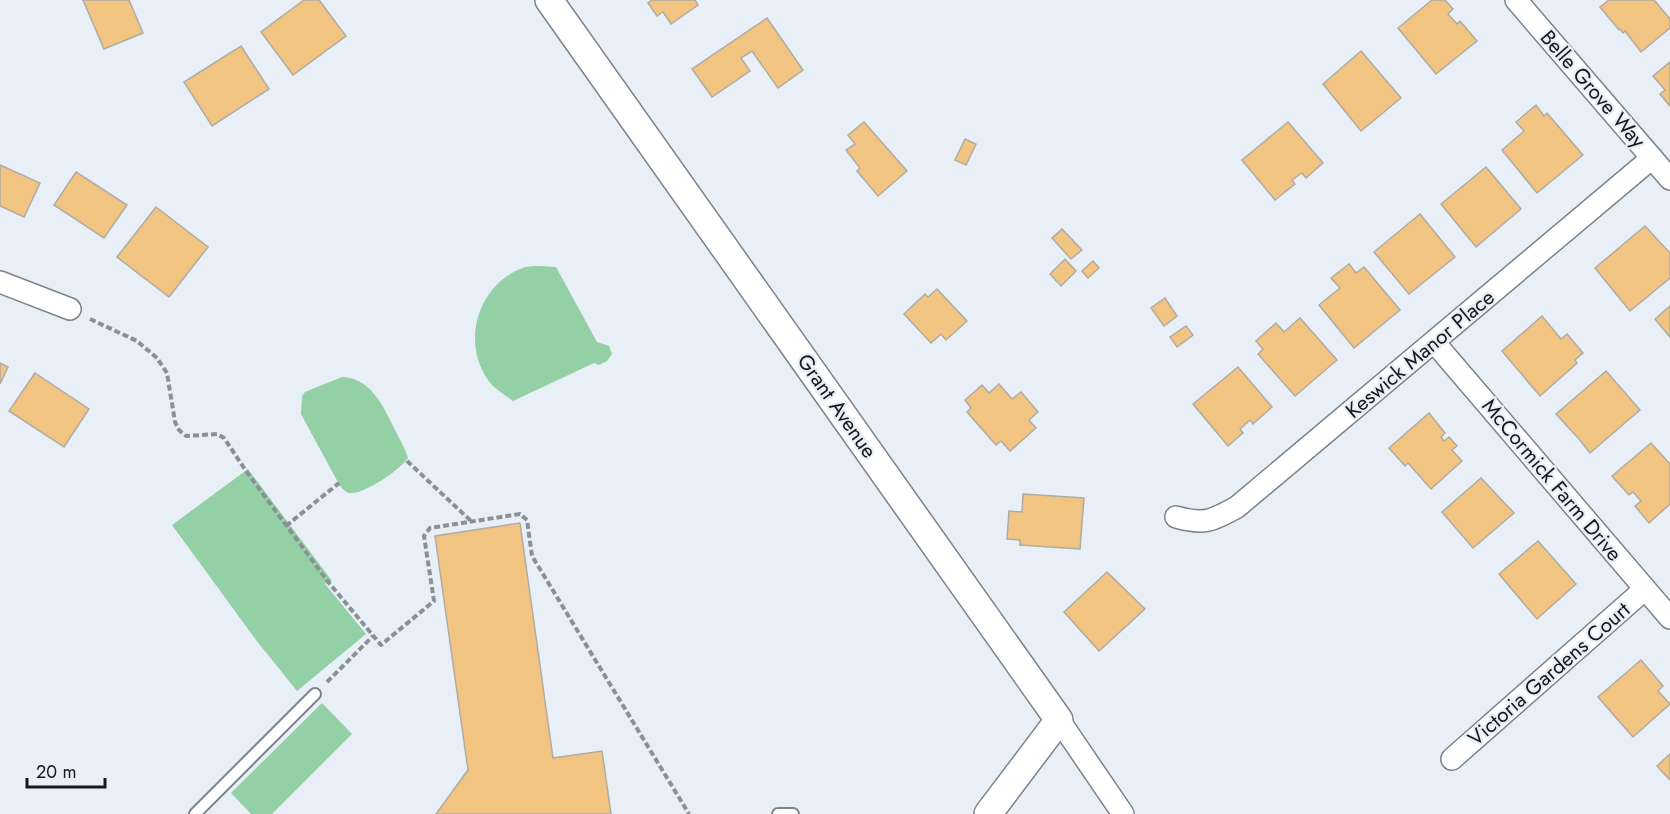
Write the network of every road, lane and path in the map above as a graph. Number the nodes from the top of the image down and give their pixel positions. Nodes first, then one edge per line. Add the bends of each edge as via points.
1 (549, 0) edge
2 (1516, 0) edge
3 (1653, 158) junction
4 (1670, 179) edge
5 (0, 282) edge
6 (70, 309) joint
7 (1434, 342) junction
8 (407, 461) dead end
9 (339, 483) dead end
10 (1176, 517) dead end
11 (471, 521) junction
12 (286, 526) junction
13 (1645, 589) junction
14 (1670, 618) edge
15 (373, 636) junction
16 (315, 694) joint
17 (1059, 720) junction
18 (1452, 759) dead end
19 (195, 814) edge
20 (689, 814) edge
21 (778, 814) edge
22 (794, 814) edge
23 (988, 814) edge
24 (1123, 814) edge

1 - 17 street, Grant Avenue
2 - 3 street, Belle Grove Way
3 - 4 street, Belle Grove Way
3 - 7 street, Keswick Manor Place
5 - 6 street
6 - 12 path via 137,341 157,358 167,373 179,430 186,436 217,434 224,438
7 - 10 street, Keswick Manor Place via 1236,507 1216,519 1195,522
7 - 13 street, McCormick Farm Drive
8 - 11 path
9 - 12 path
11 - 15 path via 430,528 424,536 434,601 381,645
11 - 20 path via 520,514 527,520 532,556
12 - 15 path
13 - 14 street, McCormick Farm Drive
13 - 18 street, Victoria Gardens Court
15 - 16 path
16 - 19 lane
17 - 23 street
17 - 24 street, Grant Avenue
21 - 22 lane

